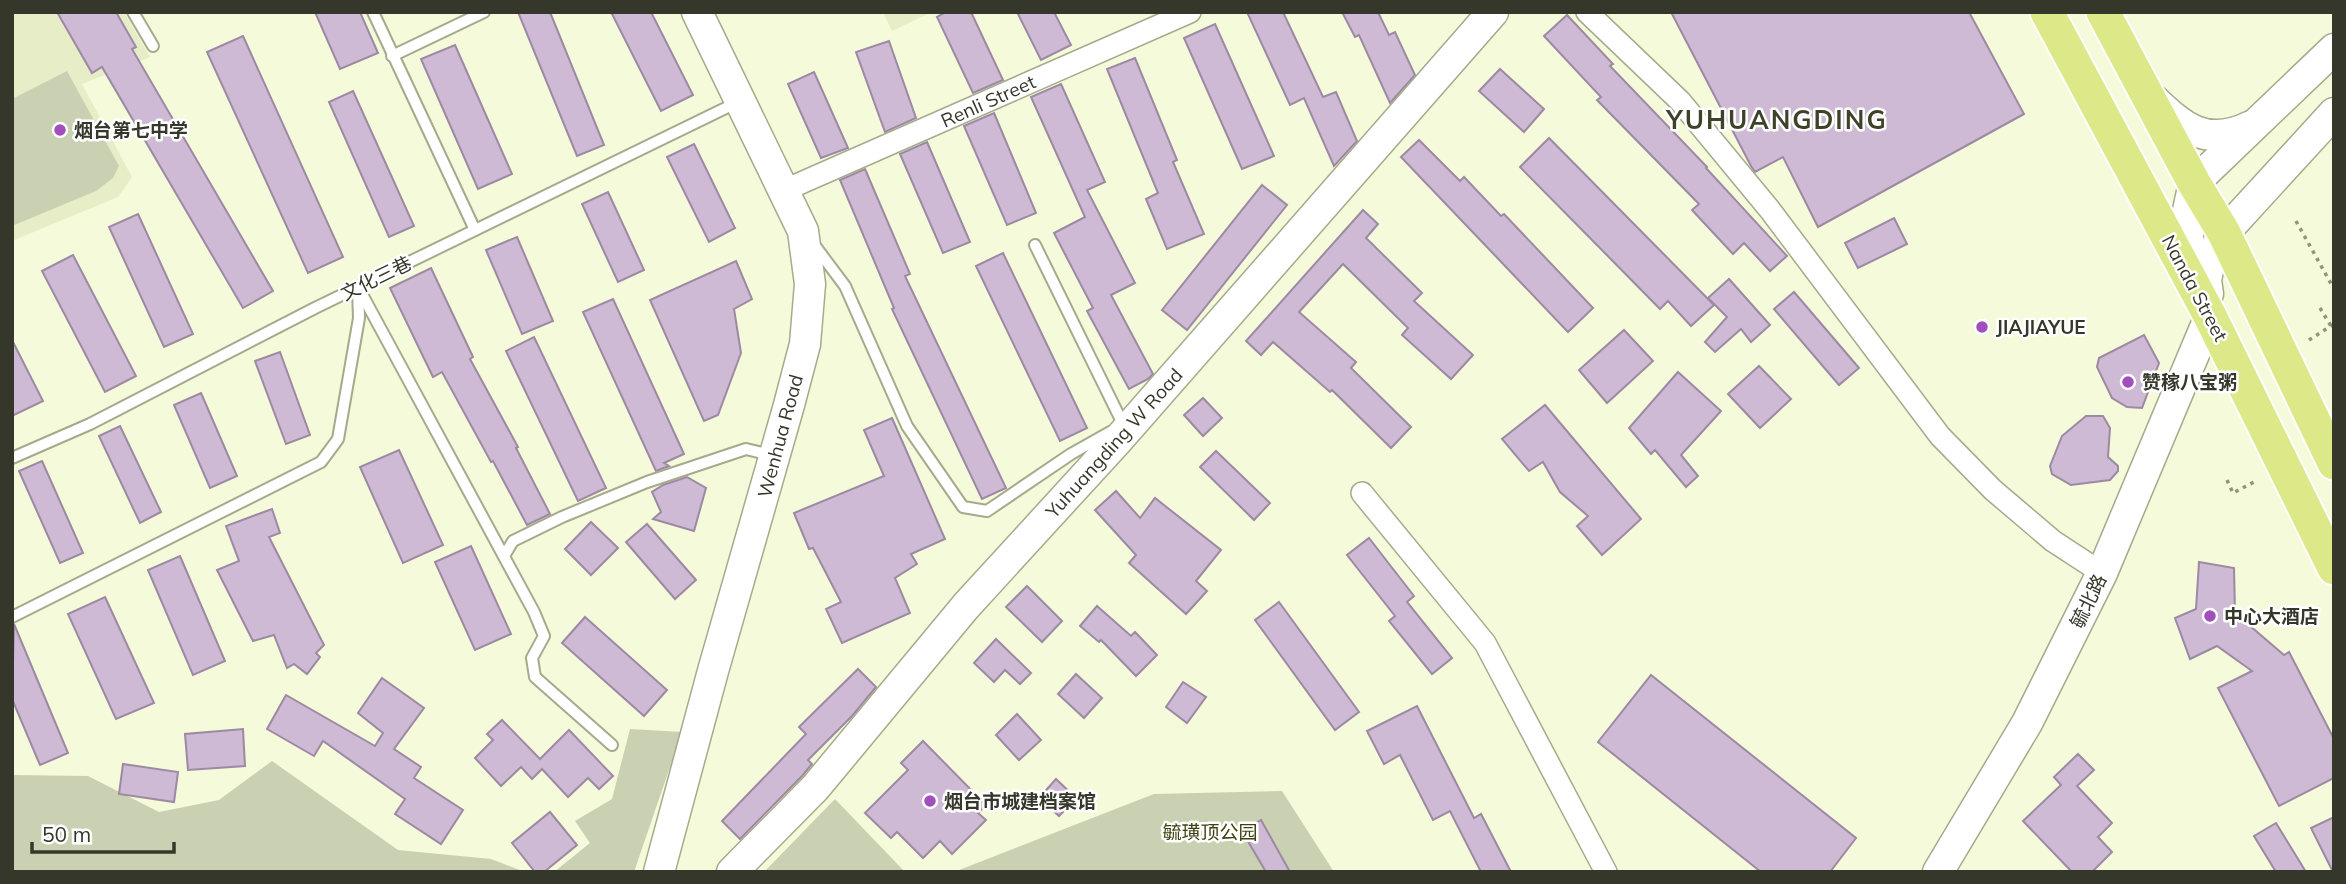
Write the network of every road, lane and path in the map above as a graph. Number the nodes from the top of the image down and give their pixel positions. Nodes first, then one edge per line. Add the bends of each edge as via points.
1 (133, 12) edge
2 (373, 12) edge
3 (484, 12) edge
4 (697, 12) edge
5 (1190, 12) edge
6 (1493, 12) edge
7 (1587, 12) edge
8 (2047, 12) edge
9 (2102, 12) edge
10 (153, 46) dead end
11 (2334, 49) edge
12 (392, 56) junction
13 (2145, 91) junction
14 (741, 100) junction
15 (2334, 113) edge
16 (2258, 123) junction
17 (2194, 183) junction
18 (785, 190) junction
19 (2296, 221) dead end
20 (475, 230) junction
21 (803, 231) junction
22 (2224, 233) junction
23 (1034, 245) dead end
24 (358, 287) junction
25 (2334, 289) edge
26 (2320, 308) dead end
27 (2210, 316) junction
28 (2332, 325) edge
29 (2309, 340) dead end
30 (1158, 396) junction
31 (1124, 424) junction
32 (775, 456) junction
33 (12, 458) edge
34 (2334, 463) edge
35 (2227, 480) dead end
36 (2254, 482) dead end
37 (1362, 493) dead end
38 (504, 556) junction
39 (2334, 568) edge
40 (2102, 573) junction
41 (12, 617) edge
42 (612, 745) dead end
43 (659, 872) edge
44 (732, 872) edge
45 (1606, 872) edge
46 (1937, 872) edge

1 - 10 lane
2 - 12 lane
3 - 12 lane
4 - 14 street, Wenhua Road
5 - 18 street, Renli Street
6 - 30 street, Yuhuangding W Road
7 - 40 street via 1680,101 1762,200 1940,436 2053,541
8 - 27 main road, Nanda Street
9 - 13 main road
11 - 16 street
12 - 20 lane
13 - 16 street via 2184,125 2210,136 2224,136
13 - 17 main road
14 - 18 street, Wenhua Road
14 - 20 lane, 文化三巷
15 - 22 street
16 - 17 street
17 - 22 main road
17 - 27 street via 2187,215 2189,253
18 - 21 street, Wenhua Road
19 - 25 path
20 - 24 lane, 文化三巷
21 - 31 lane via 845,286 907,426 963,507 987,511
21 - 32 street, Wenhua Road via 810,284 805,344
22 - 27 street via 2211,256 2206,280
22 - 34 main road
23 - 31 lane
24 - 33 lane, 文化三巷 via 90,424
24 - 38 lane
24 - 41 lane via 359,318 338,439 321,462
26 - 28 path
27 - 39 main road, Nanda Street
27 - 40 street, 毓北路
28 - 29 path
30 - 31 lane
30 - 44 street, Yuhuangding W Road via 966,606 815,789
32 - 38 lane via 746,449 647,482 513,541
32 - 43 street, Wenhua Road
35 - 36 path via 2232,493
37 - 45 street via 1485,643
38 - 42 lane via 544,636 532,658 535,677
40 - 46 street, 毓北路 via 2027,723

